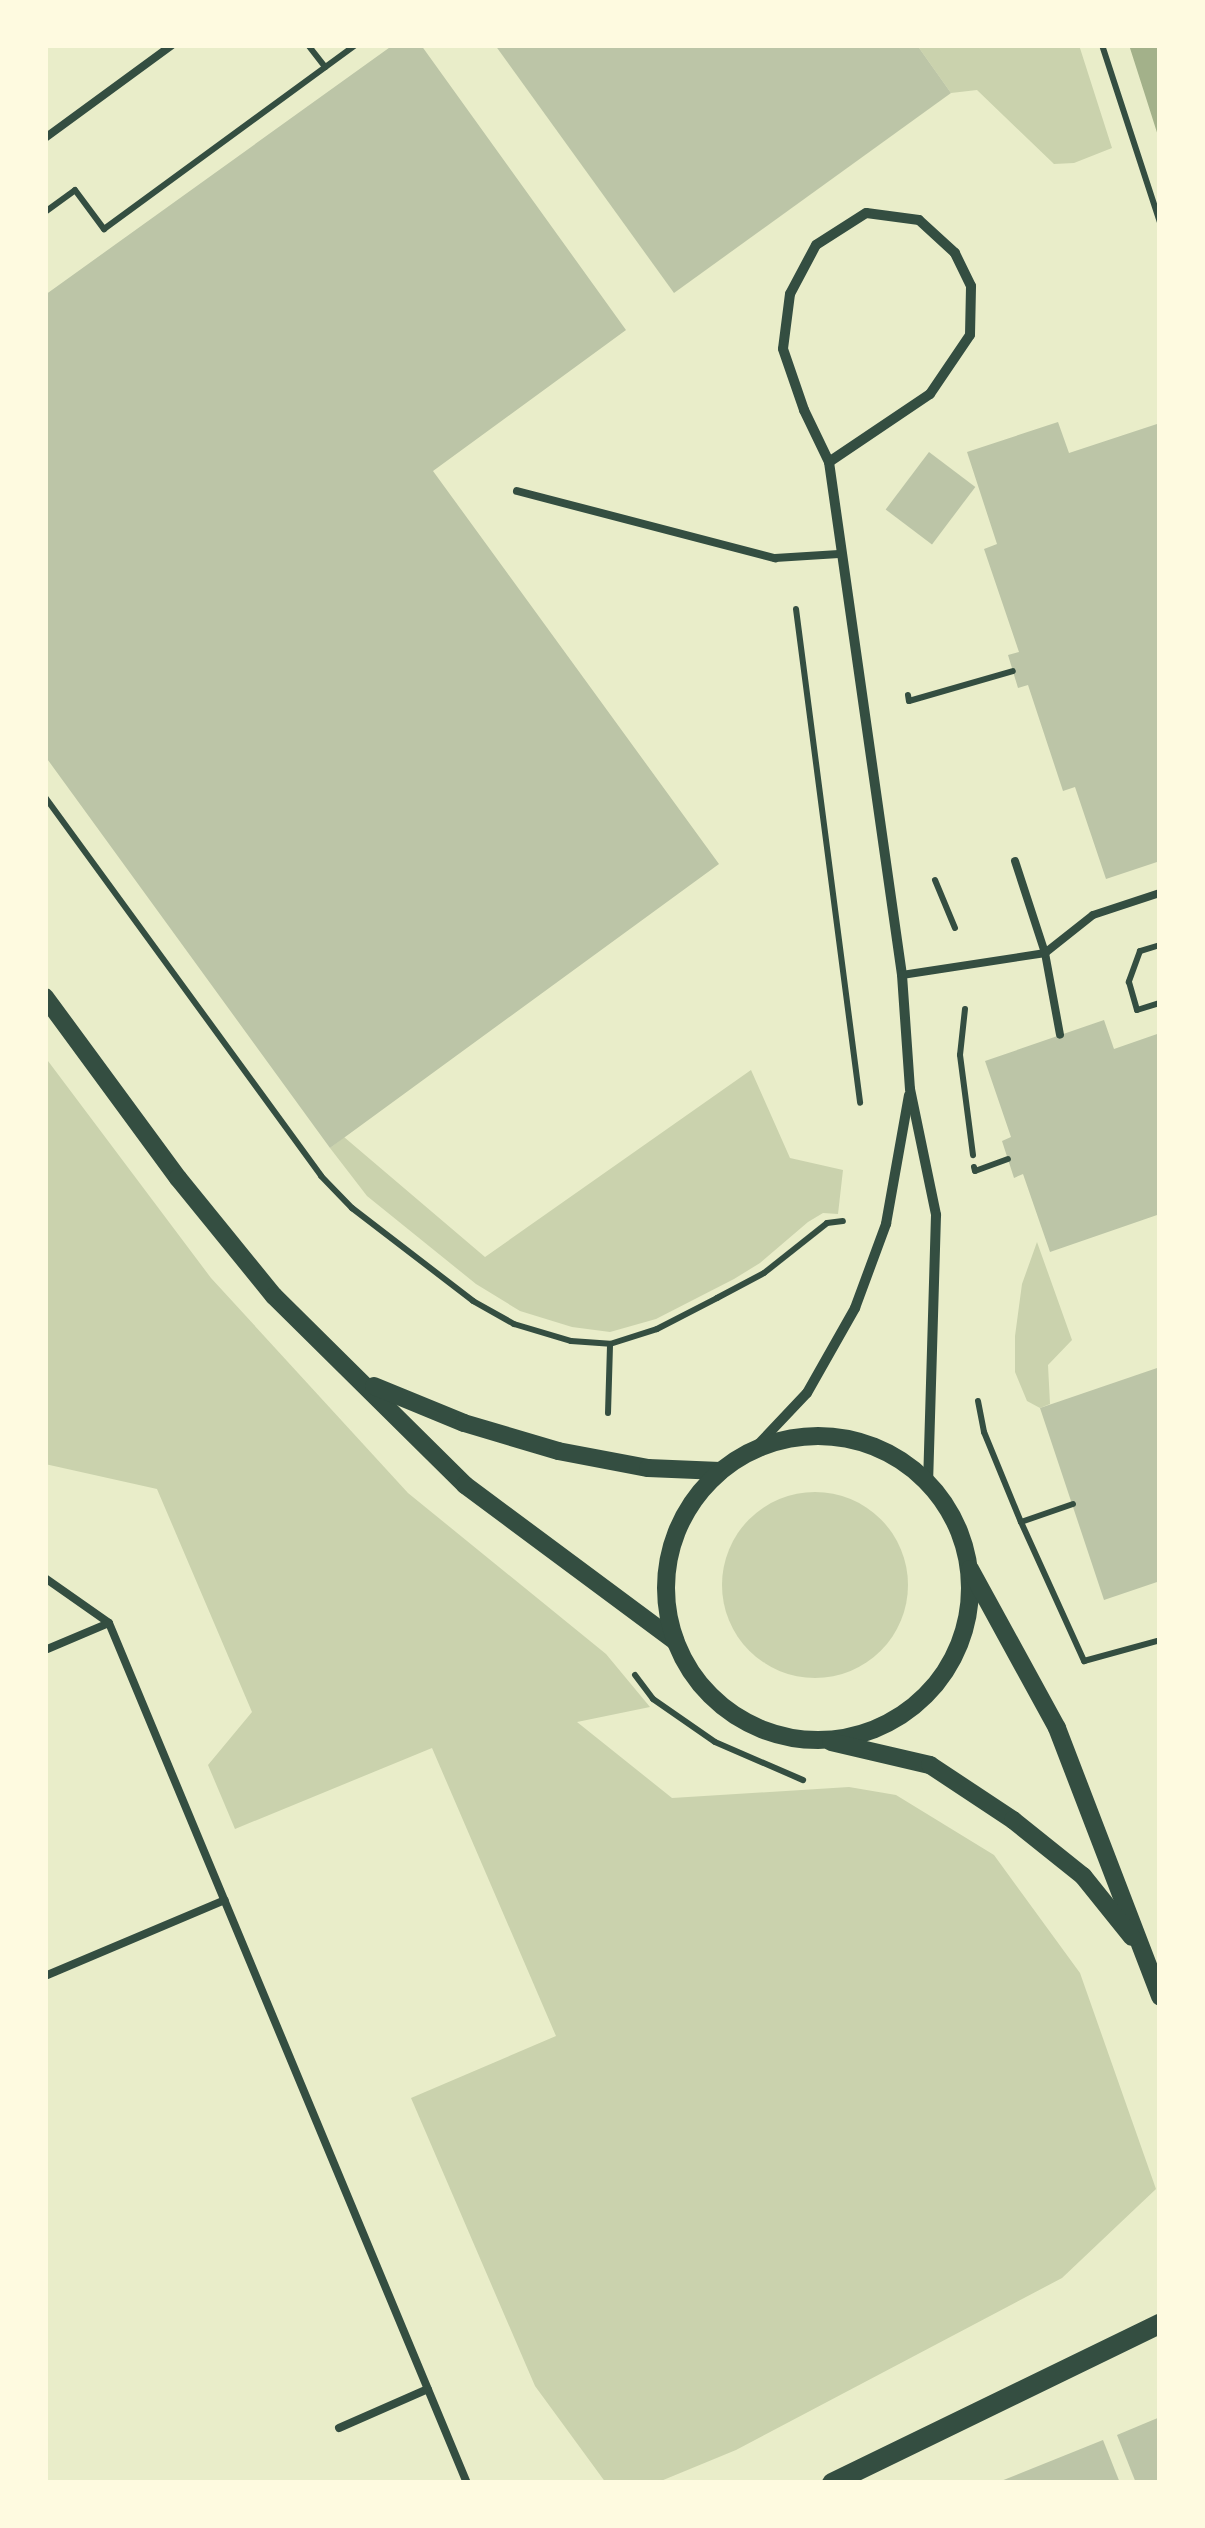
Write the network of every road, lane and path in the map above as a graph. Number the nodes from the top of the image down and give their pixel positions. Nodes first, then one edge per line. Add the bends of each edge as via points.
1 (172, 45) edge
2 (308, 45) edge
3 (355, 45) edge
4 (1102, 45) edge
5 (325, 67) junction
6 (45, 138) edge
7 (45, 212) edge
8 (1160, 222) edge
9 (829, 462) junction
10 (518, 491) dead end
11 (840, 554) junction
12 (796, 609) dead end
13 (1013, 671) dead end
14 (920, 697) dead end
15 (45, 797) edge
16 (1015, 862) dead end
17 (1160, 893) edge
18 (1160, 945) edge
19 (1045, 953) junction
20 (902, 974) junction
21 (45, 997) edge
22 (1160, 1003) edge
23 (1060, 1035) dead end
24 (910, 1090) junction
25 (860, 1110) dead end
26 (975, 1171) dead end
27 (976, 1186) dead end
28 (850, 1204) dead end
29 (364, 1382) junction
30 (976, 1396) dead end
31 (754, 1449) junction
32 (720, 1471) junction
33 (928, 1482) junction
34 (1073, 1504) dead end
35 (1021, 1522) junction
36 (970, 1568) junction
37 (45, 1578) edge
38 (110, 1624) junction
39 (1160, 1640) edge
40 (676, 1641) junction
41 (45, 1650) edge
42 (827, 1740) junction
43 (225, 1900) junction
44 (1142, 1949) junction
45 (45, 1976) edge
46 (1160, 1998) edge
47 (1160, 2324) edge
48 (428, 2388) junction
49 (339, 2428) dead end
50 (467, 2483) edge
51 (832, 2483) edge

1 - 6 lane
2 - 5 path
3 - 5 path
4 - 8 path
5 - 7 path via 104,230 76,190
9 - 9 street via 783,349 790,294 816,246 866,213 919,220 955,253 971,286 970,335 930,394
9 - 11 street
10 - 11 lane via 774,558
11 - 20 street
12 - 25 path
13 - 14 path
15 - 28 path via 321,1176 352,1208 473,1301 514,1324 571,1342 610,1344 657,1329 764,1273 827,1223 847,1221
16 - 19 lane
17 - 19 lane via 1092,915
18 - 22 path via 1140,952 1128,982 1137,1010
19 - 20 lane
19 - 23 lane
20 - 24 street
21 - 29 street via 274,1296
24 - 31 street via 886,1224 854,1308 806,1393
24 - 33 street via 936,1215
26 - 27 path
29 - 32 street via 464,1423 558,1451 648,1468
29 - 40 street via 465,1485
30 - 35 path
31 - 32 street
31 - 33 street via 794,1437 843,1437 889,1452
32 - 40 street via 692,1502 672,1546 666,1594
33 - 36 street via 956,1522
34 - 35 path
35 - 39 path via 1084,1661
36 - 42 street via 968,1618 951,1664 919,1704 876,1730
36 - 44 street via 1057,1728
37 - 38 lane
38 - 41 lane
38 - 43 lane
40 - 42 street via 700,1684 736,1716 780,1736
42 - 44 street via 930,1765 997,1809 1083,1876
43 - 45 lane
43 - 48 lane
44 - 46 street
47 - 51 main road
48 - 49 lane
48 - 50 lane

